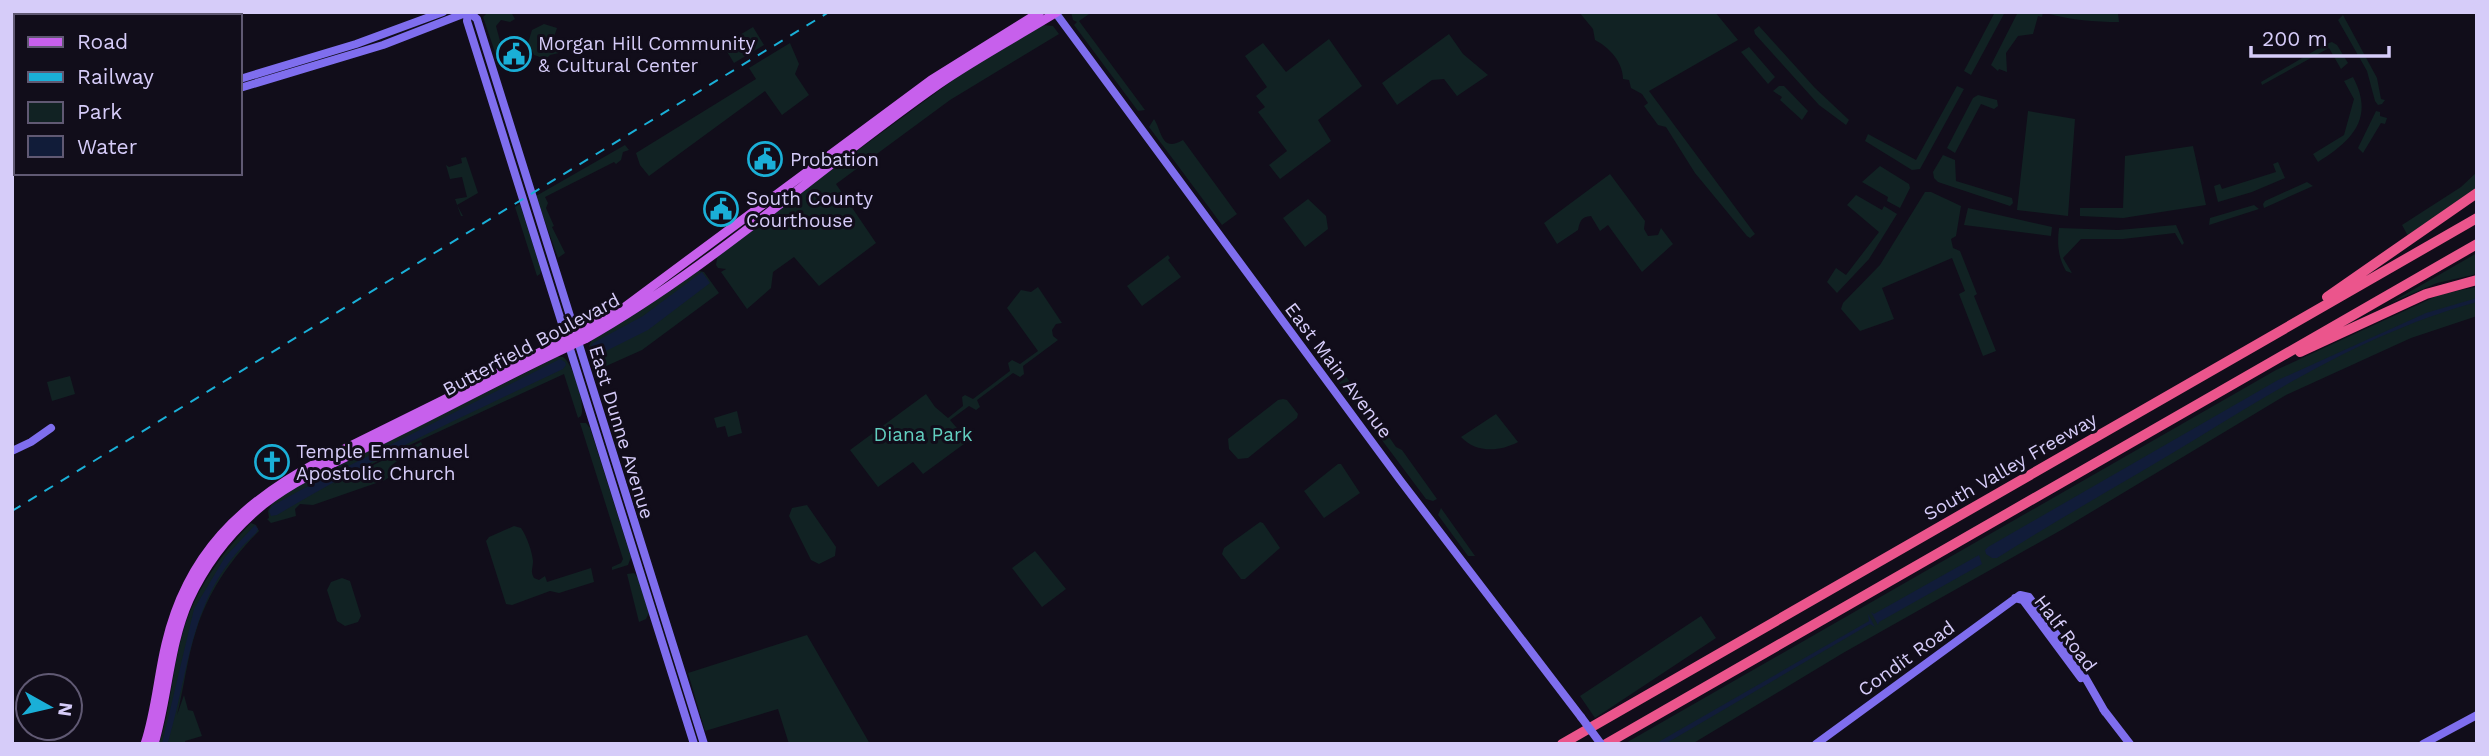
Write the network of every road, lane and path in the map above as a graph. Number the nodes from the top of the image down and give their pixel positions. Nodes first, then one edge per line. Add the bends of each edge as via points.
1 (443, 12) edge
2 (468, 12) edge
3 (1040, 12) edge
4 (1056, 13) edge
5 (242, 78) edge
6 (242, 87) edge
7 (2477, 193) edge
8 (2477, 218) edge
9 (535, 239) junction
10 (546, 241) junction
11 (2477, 244) edge
12 (2477, 280) edge
13 (2269, 337) junction
14 (572, 340) junction
15 (2274, 360) junction
16 (51, 428) dead end
17 (12, 451) edge
18 (639, 566) junction
19 (2015, 598) joint
20 (659, 600) junction
21 (666, 653) junction
22 (681, 671) junction
23 (694, 710) junction
24 (2477, 715) edge
25 (690, 726) junction
26 (145, 744) edge
27 (154, 744) edge
28 (699, 744) edge
29 (1562, 744) edge
30 (1601, 744) edge
31 (1606, 744) edge
32 (1816, 744) edge
33 (2130, 744) edge
34 (2423, 744) edge

1 - 5 main road
2 - 6 main road via 370,49
2 - 9 main road, East Dunne Avenue via 467,21
2 - 10 main road, East Dunne Avenue via 477,19
3 - 14 main road, Butterfield Boulevard via 931,80 622,309
4 - 14 main road, Butterfield Boulevard via 939,85 625,316
4 - 30 main road, East Main Avenue, bridge
7 - 13 highway
8 - 13 highway, South Valley Freeway
9 - 10 main road
9 - 14 main road, East Dunne Avenue
10 - 14 main road, East Dunne Avenue
11 - 15 highway, South Valley Freeway
12 - 15 highway via 2426,294 2295,355
13 - 29 highway, South Valley Freeway
14 - 18 main road, East Dunne Avenue
14 - 20 main road, East Dunne Avenue
14 - 26 main road, Butterfield Boulevard via 299,472 242,512 207,552 182,597 166,646
14 - 27 main road, Butterfield Boulevard via 300,481 245,522 211,561 189,600
15 - 31 highway, South Valley Freeway
16 - 17 main road
18 - 20 main road
18 - 21 main road, East Dunne Avenue
19 - 32 main road, Condit Road
19 - 33 main road, Half Road via 2023,600
20 - 22 main road, East Dunne Avenue
21 - 22 main road
21 - 25 main road, East Dunne Avenue
22 - 23 main road, East Dunne Avenue
23 - 25 main road
23 - 28 main road, East Dunne Avenue
24 - 34 main road
25 - 28 main road, East Dunne Avenue

